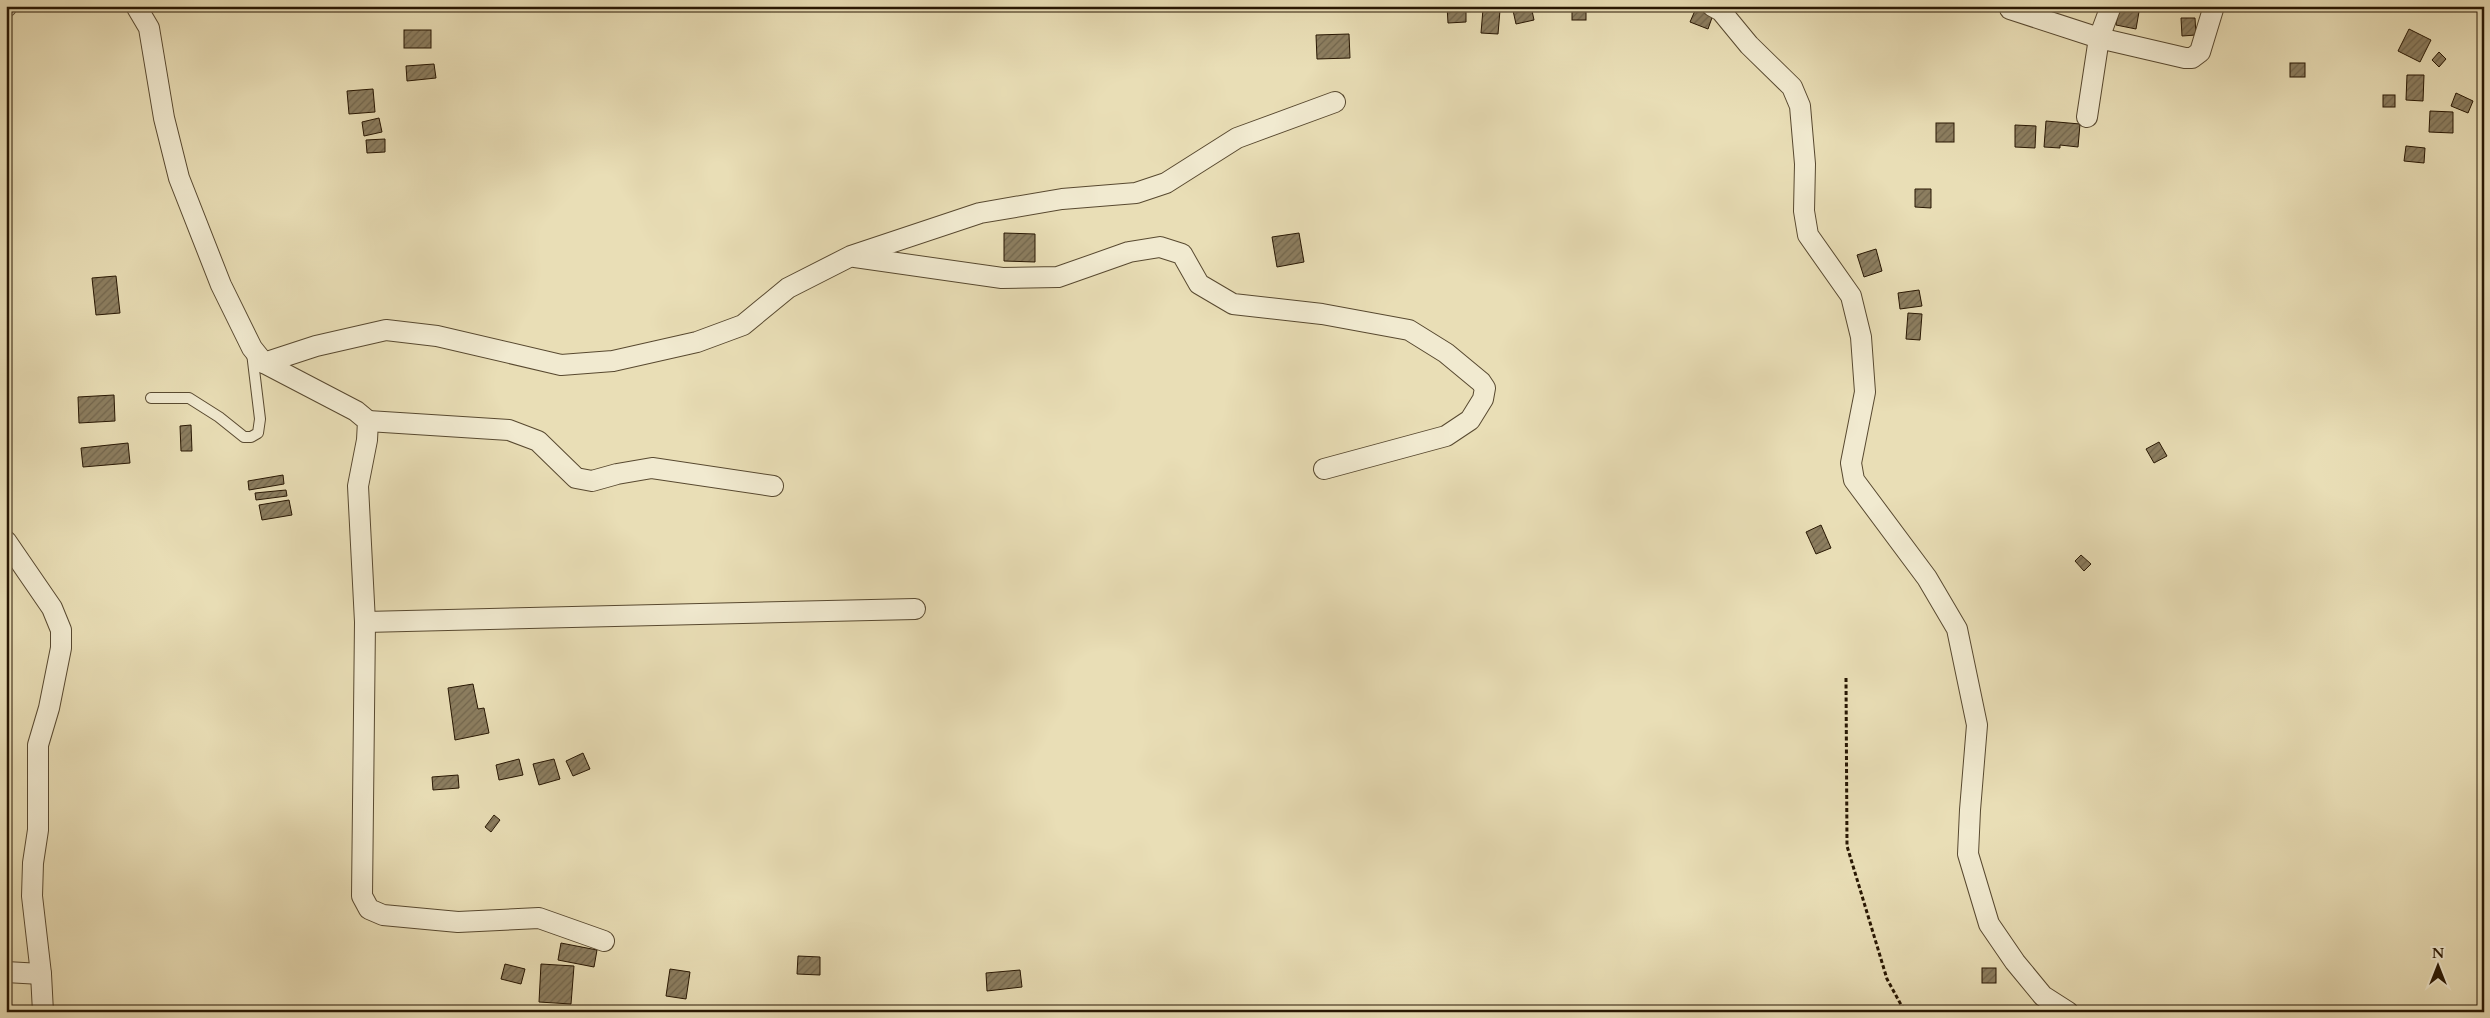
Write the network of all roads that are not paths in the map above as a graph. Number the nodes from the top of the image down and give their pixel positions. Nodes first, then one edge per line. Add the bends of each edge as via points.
1 (136, 6) edge
2 (1712, 6) edge
3 (2111, 6) edge
4 (2214, 6) edge
5 (2010, 10) dead end
6 (2099, 38) junction
7 (1335, 102) dead end
8 (2087, 117) dead end
9 (851, 256) junction
10 (252, 348) junction
11 (264, 363) junction
12 (151, 398) dead end
13 (368, 421) junction
14 (1324, 469) dead end
15 (774, 486) dead end
16 (6, 541) edge
17 (915, 609) dead end
18 (365, 622) junction
19 (604, 941) dead end
20 (6, 972) edge
21 (41, 974) junction
22 (43, 1012) edge
23 (2068, 1012) edge

1 - 10 street via 149,28 164,118 179,178 221,285
2 - 23 street via 1721,11 1749,45 1792,87 1800,106 1805,164 1804,211 1808,235 1851,296 1862,337 1865,392 1851,463 1854,480 1927,578 1957,629 1978,725 1968,854 1989,924 2042,996
3 - 6 street
4 - 6 street via 2200,52 2192,58
5 - 6 street
6 - 8 street
7 - 9 street via 1237,138 1166,182 1136,192 1062,199 980,213
9 - 11 street via 788,288 744,325 697,342 613,361 561,365 437,336 386,330 316,346
9 - 14 street via 1002,278 1058,277 1129,252 1160,247 1182,254 1199,284 1233,304 1322,314 1409,330 1446,353 1485,388 1483,399 1470,420 1446,436
10 - 11 street
10 - 12 lane via 260,419 258,434 244,437 188,398
11 - 13 street via 356,411
13 - 15 street via 509,430 538,441 576,478 592,481 652,468
13 - 18 street via 358,486
16 - 21 street via 52,608 61,630 49,708 38,746 38,830 32,896
17 - 18 street
18 - 19 street via 362,896 369,908 383,915 458,922 539,918
20 - 21 street
21 - 22 street

